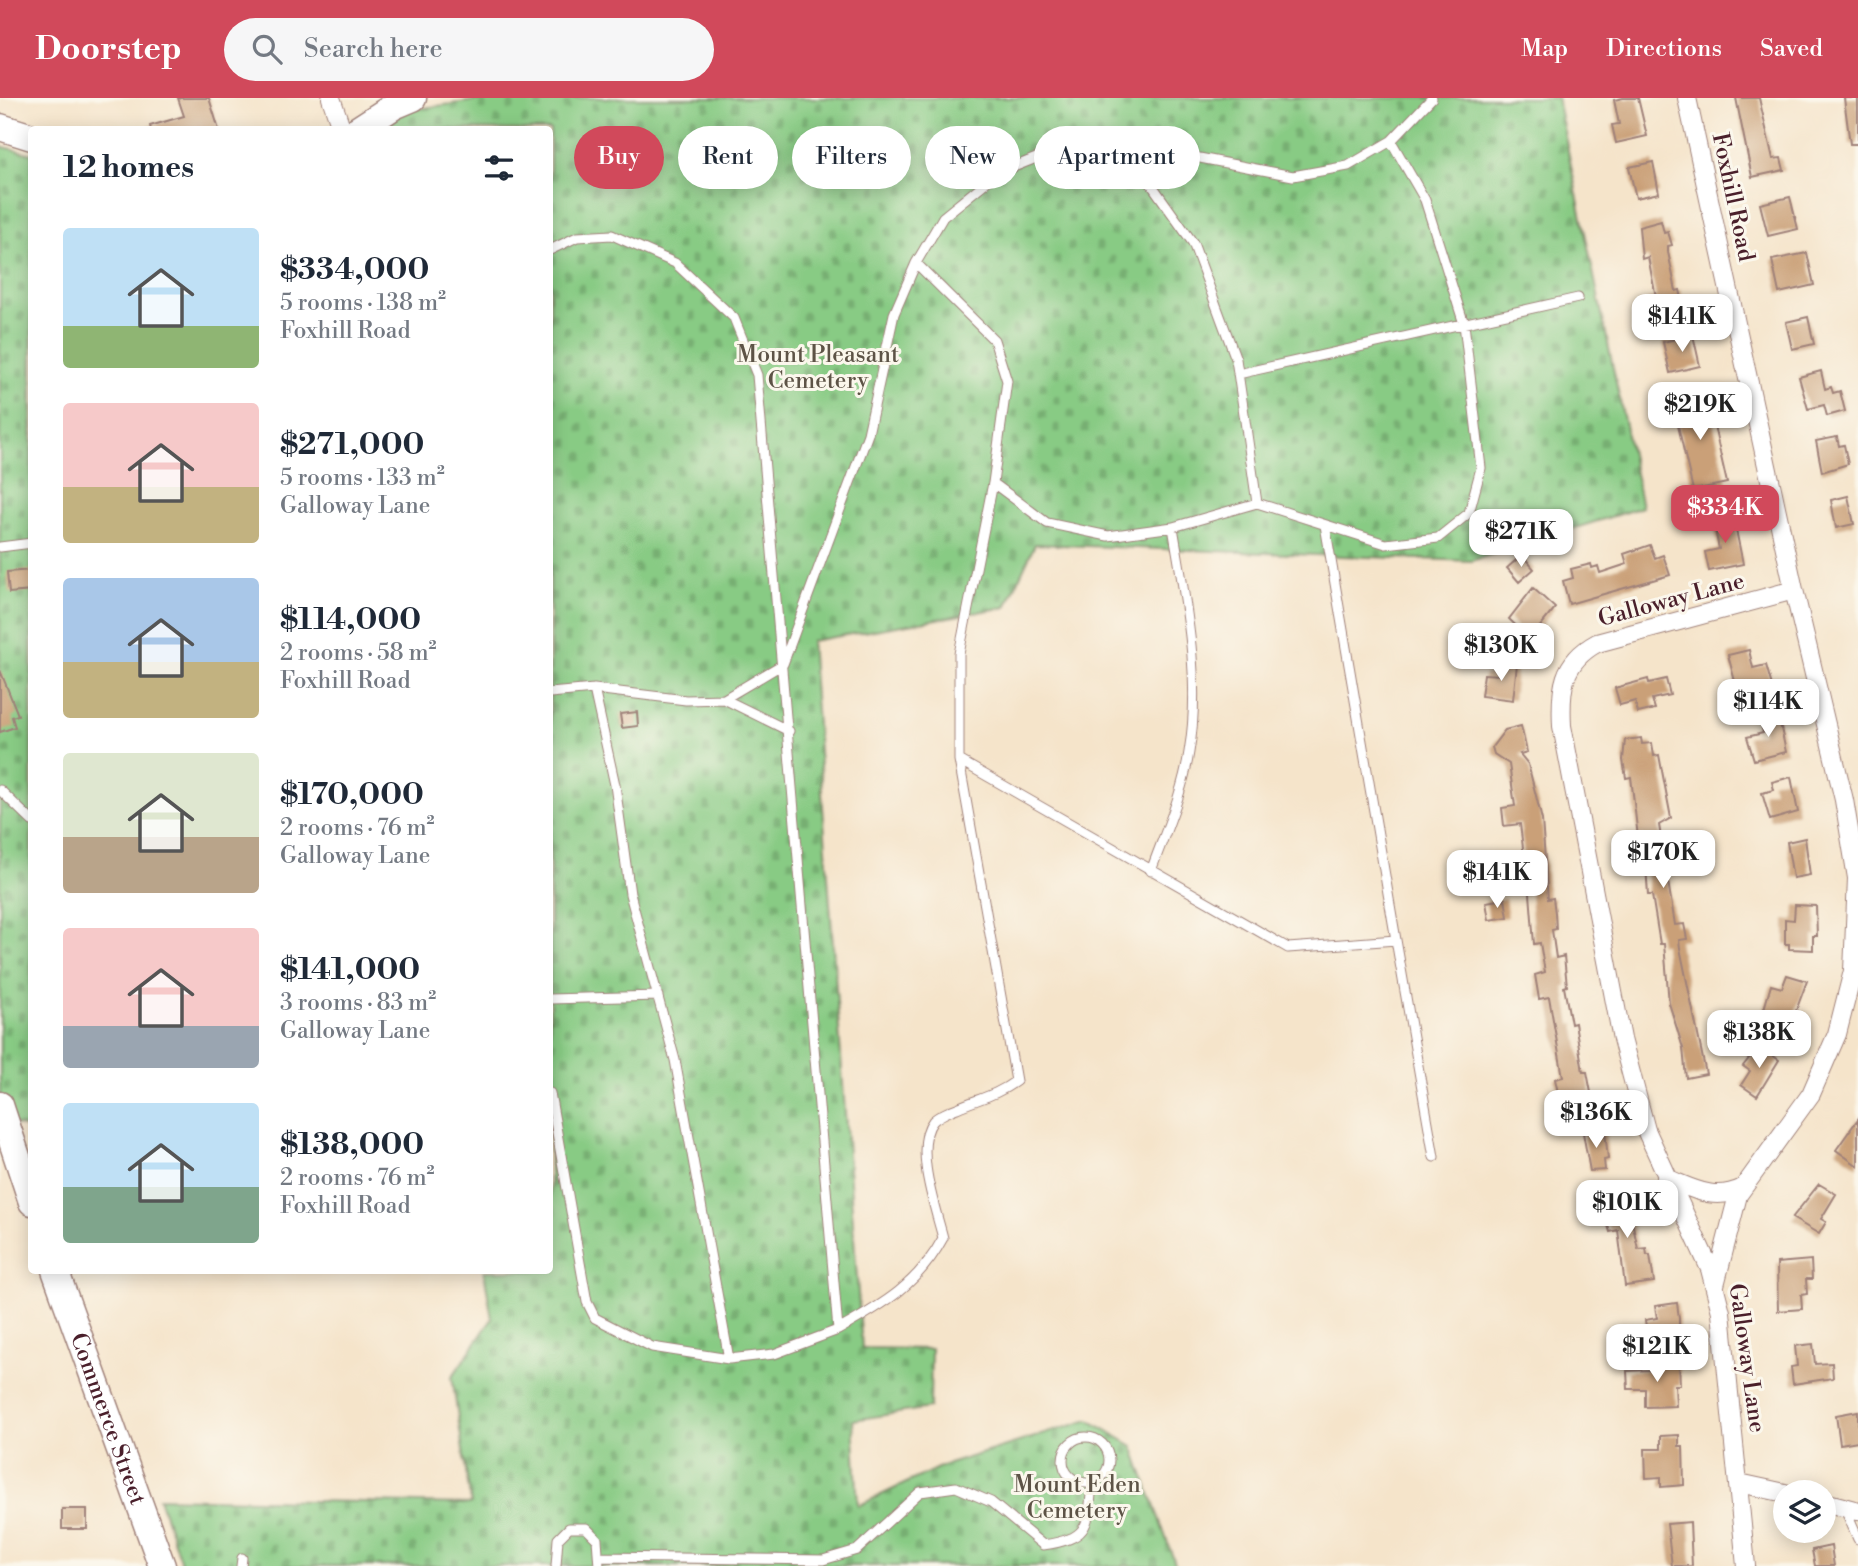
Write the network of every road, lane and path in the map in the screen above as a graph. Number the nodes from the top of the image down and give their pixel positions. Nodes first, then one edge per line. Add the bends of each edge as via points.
1 (331, 98) edge
2 (413, 98) edge
3 (1432, 98) edge
4 (1687, 98) edge
5 (341, 126) edge
6 (363, 126) edge
7 (0, 127) edge
8 (28, 136) edge
9 (1391, 141) junction
10 (1200, 158) edge
11 (1034, 159) edge
12 (1155, 189) edge
13 (553, 249) edge
14 (916, 264) junction
15 (1578, 298) dead end
16 (1464, 324) junction
17 (1238, 374) junction
18 (993, 483) junction
19 (1257, 503) junction
20 (1325, 525) junction
21 (1173, 527) junction
22 (28, 544) edge
23 (0, 547) edge
24 (1794, 590) junction
25 (783, 664) junction
26 (594, 689) junction
27 (553, 693) edge
28 (724, 699) junction
29 (789, 731) junction
30 (959, 760) junction
31 (0, 790) edge
32 (28, 817) edge
33 (1151, 871) junction
34 (1396, 940) junction
35 (659, 996) junction
36 (553, 999) edge
37 (0, 1105) edge
38 (553, 1110) edge
39 (1434, 1157) dead end
40 (1666, 1178) junction
41 (1743, 1188) junction
42 (28, 1190) edge
43 (56, 1274) edge
44 (1715, 1285) junction
45 (838, 1330) junction
46 (729, 1359) junction
47 (1092, 1483) junction
48 (1739, 1483) junction
49 (1773, 1490) edge
50 (1851, 1509) edge
51 (1858, 1539) edge
52 (600, 1562) edge
53 (690, 1562) edge
54 (162, 1566) edge
55 (556, 1566) edge
56 (1746, 1566) edge

1 - 5 street
2 - 6 street
3 - 9 lane
4 - 24 street, Foxhill Road
7 - 8 street
9 - 10 lane via 1348,166 1293,176
9 - 16 lane via 1425,200
11 - 14 lane via 996,174 943,217
12 - 17 lane via 1193,243
13 - 25 lane via 577,237 612,235 675,263 734,318 757,375
14 - 18 lane via 994,340 1007,381
14 - 25 lane via 894,314 868,434
15 - 16 lane
16 - 17 lane
16 - 20 lane via 1480,468 1469,513 1438,538 1386,544
17 - 19 lane
18 - 21 lane via 1047,523 1108,536
18 - 30 lane via 959,654
19 - 20 lane
19 - 21 lane
20 - 34 lane
21 - 33 lane via 1190,638 1193,700 1189,752
22 - 23 lane
24 - 40 street, Galloway Lane via 1597,643 1570,664 1562,683 1562,726 1622,1038 1646,1130
24 - 41 street, Foxhill Road via 1844,800 1857,878 1857,937 1837,1034 1811,1094
25 - 28 lane
25 - 29 lane
26 - 27 lane
26 - 28 lane via 686,700
26 - 35 lane via 615,785 630,894
28 - 29 lane
29 - 45 lane
30 - 33 lane
30 - 45 lane via 1016,1081 995,1096 933,1121 925,1144 927,1174 943,1238 930,1263 905,1287
31 - 32 lane
33 - 34 lane via 1289,948
34 - 39 lane
35 - 36 lane
35 - 46 lane via 675,1060
37 - 42 street
38 - 46 lane via 587,1302 595,1318 652,1347
40 - 41 street via 1703,1193 1727,1196
40 - 44 street, Galloway Lane
41 - 44 street, Foxhill Road
43 - 54 street, Commerce Street
44 - 48 street, Galloway Lane
45 - 46 lane via 774,1354
47 - 47 lane via 1073,1480 1062,1465 1064,1449 1081,1436 1100,1439 1110,1454 1105,1475
47 - 53 lane via 1089,1522 1071,1541 1043,1545 991,1502 956,1487 920,1492 857,1550 823,1560
48 - 49 street
48 - 56 street, Galloway Lane
50 - 51 lane
52 - 53 lane
52 - 55 lane via 597,1539 586,1528 569,1528 558,1539

